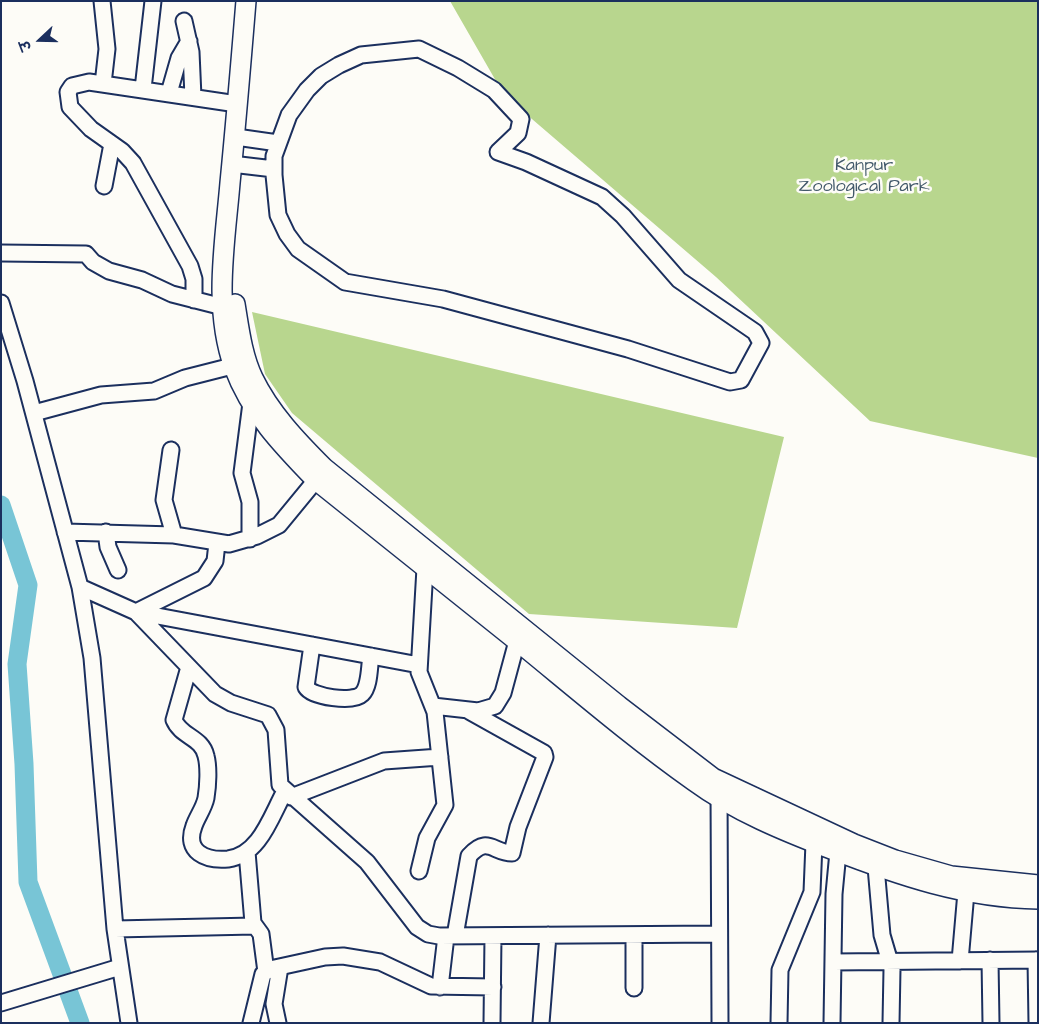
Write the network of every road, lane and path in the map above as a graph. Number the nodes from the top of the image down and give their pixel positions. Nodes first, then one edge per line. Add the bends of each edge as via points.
1 (102, 1) edge
2 (154, 1) edge
3 (246, 1) edge
4 (256, 1) edge
5 (184, 21) dead end
6 (189, 41) junction
7 (103, 84) junction
8 (143, 88) junction
9 (169, 92) junction
10 (193, 97) junction
11 (237, 104) junction
12 (250, 139) junction
13 (278, 143) junction
14 (112, 144) junction
15 (248, 166) junction
16 (274, 170) junction
17 (104, 186) dead end
18 (1, 253) edge
19 (194, 300) junction
20 (1, 303) edge
21 (223, 307) junction
22 (241, 365) junction
23 (251, 404) junction
24 (34, 413) junction
25 (171, 450) dead end
26 (316, 480) junction
27 (65, 532) junction
28 (106, 532) junction
29 (174, 535) junction
30 (250, 539) junction
31 (217, 543) junction
32 (425, 568) junction
33 (118, 570) dead end
34 (80, 587) junction
35 (136, 612) junction
36 (517, 641) junction
37 (312, 645) junction
38 (371, 656) junction
39 (419, 665) junction
40 (189, 667) junction
41 (433, 706) junction
42 (467, 710) junction
43 (440, 757) junction
44 (719, 789) junction
45 (288, 794) junction
46 (814, 843) junction
47 (247, 852) junction
48 (838, 852) junction
49 (876, 867) junction
50 (419, 871) dead end
51 (1038, 885) edge
52 (966, 892) junction
53 (1038, 899) edge
54 (254, 926) junction
55 (115, 930) junction
56 (719, 934) junction
57 (548, 935) junction
58 (634, 935) junction
59 (451, 936) junction
60 (493, 936) junction
61 (990, 960) junction
62 (1037, 960) edge
63 (960, 961) junction
64 (834, 962) junction
65 (891, 962) junction
66 (120, 967) junction
67 (273, 969) junction
68 (440, 987) junction
69 (492, 987) junction
70 (634, 988) dead end
71 (1, 1003) edge
72 (129, 1023) edge
73 (250, 1023) edge
74 (278, 1023) edge
75 (492, 1023) edge
76 (541, 1023) edge
77 (720, 1023) edge
78 (778, 1023) edge
79 (832, 1023) edge
80 (891, 1023) edge
81 (991, 1023) edge
82 (1036, 1023) edge

1 - 7 street via 106,49
2 - 8 street
3 - 11 main road
4 - 12 main road
5 - 6 street
6 - 9 street via 179,58
6 - 10 street
7 - 8 street
7 - 14 street via 80,82 72,86 67,100 75,114
8 - 9 street
9 - 10 street
10 - 11 street
11 - 21 main road via 221,289
12 - 13 street
12 - 15 main road
13 - 16 street
13 - 16 street via 298,102 321,76 361,55 419,49 494,90 521,119 518,134 498,152 602,197 679,280 756,332 760,348 741,380 730,382 628,349 453,302 345,282 298,249 287,234 278,215
14 - 17 street
14 - 19 street via 128,157 138,171 190,266
15 - 16 street
15 - 22 main road via 232,285 242,345
18 - 19 street via 86,254 93,262 109,270
19 - 21 street
20 - 24 street
21 - 22 main road via 228,346
22 - 23 main road
22 - 24 street via 185,378 154,391 101,395
22 - 44 main road via 289,434 324,468 712,778
23 - 26 main road via 278,441
23 - 30 street via 242,472 250,507
24 - 27 street
25 - 29 street via 164,500
26 - 30 street via 279,524
26 - 32 main road
27 - 28 street
27 - 34 street
28 - 29 street
28 - 33 street via 108,547
29 - 31 street
30 - 31 street
31 - 35 street via 215,561 204,578
32 - 36 main road
32 - 39 street
34 - 35 street
34 - 55 street via 92,658
35 - 37 street
35 - 40 street
36 - 42 street via 495,706 487,710
36 - 44 main road via 694,782
37 - 38 street
37 - 38 street via 306,687 316,695 348,699 360,696 366,688
38 - 39 street
39 - 41 street
40 - 45 street via 223,700 263,713 274,722 278,778
40 - 47 street via 174,720 182,732 202,746 207,759 206,798 192,832 195,851 200,856 220,859
41 - 42 street
41 - 43 street
42 - 59 street via 546,757 518,827 512,853 492,845 475,849 469,856
43 - 45 street via 384,761
43 - 50 street via 446,804 427,838
44 - 46 main road via 767,823
44 - 51 main road via 896,860 951,876
44 - 56 street
45 - 47 street via 257,844
45 - 59 street via 367,862 418,927 428,934
46 - 48 main road
46 - 78 street via 812,892 780,970
47 - 54 street
48 - 49 main road
48 - 64 street
49 - 52 main road
49 - 65 street via 882,935
52 - 53 main road
52 - 63 street
54 - 55 street
54 - 67 street via 261,934
55 - 66 street
56 - 58 street
56 - 77 street
57 - 58 street
57 - 60 street
57 - 76 street
58 - 70 street
59 - 60 street
59 - 68 street
60 - 69 street
61 - 62 street
61 - 63 street
61 - 81 street
62 - 82 street
63 - 65 street
64 - 65 street
64 - 79 street
65 - 80 street
66 - 71 street
66 - 72 street
67 - 68 street via 334,956 365,958 380,962 422,984
67 - 73 street via 260,980
67 - 74 street
68 - 69 street
69 - 75 street

